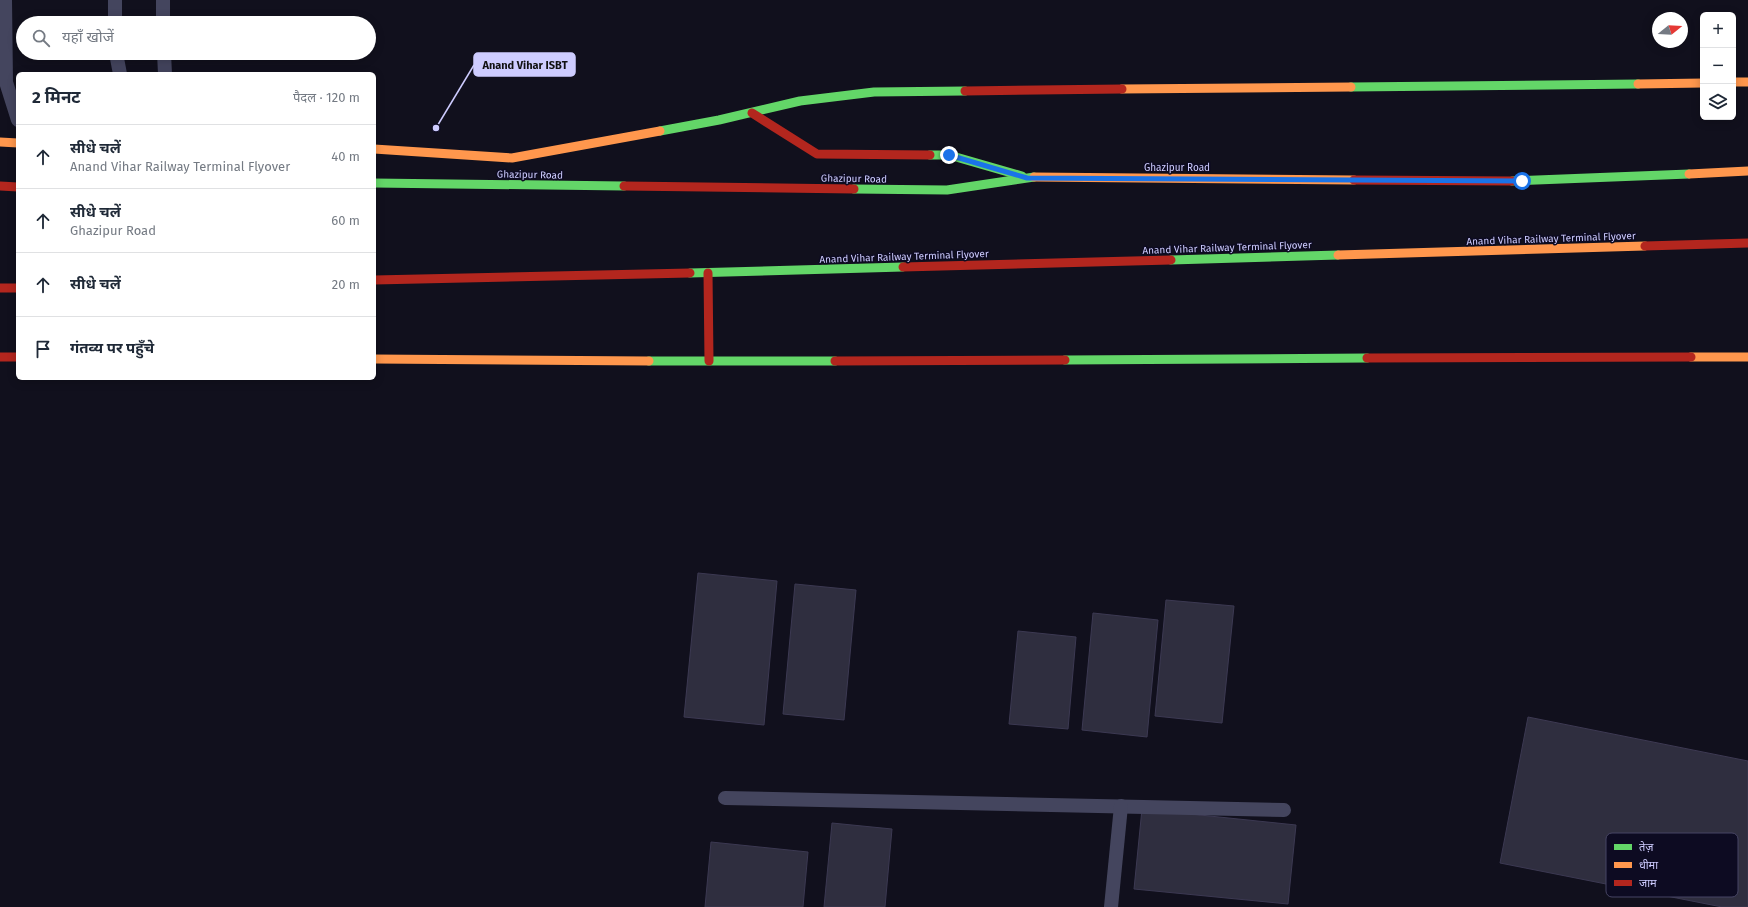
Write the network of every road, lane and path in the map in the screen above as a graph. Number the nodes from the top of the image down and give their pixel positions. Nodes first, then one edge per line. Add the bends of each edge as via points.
1 (5, 0) edge
2 (115, 0) edge
3 (163, 0) edge
4 (115, 16) edge
5 (163, 16) edge
6 (117, 60) edge
7 (164, 60) edge
8 (120, 72) edge
9 (165, 72) edge
10 (1736, 82) edge
11 (1748, 82) edge
12 (1700, 83) edge
13 (752, 113) junction
14 (16, 114) edge
15 (0, 142) edge
16 (16, 143) edge
17 (376, 149) edge
18 (1748, 171) edge
19 (1027, 178) junction
20 (376, 183) edge
21 (0, 186) edge
22 (16, 187) edge
23 (1748, 243) edge
24 (708, 273) junction
25 (376, 280) edge
26 (0, 288) edge
27 (16, 288) edge
28 (0, 357) edge
29 (16, 357) edge
30 (1748, 357) edge
31 (376, 359) edge
32 (709, 360) junction
33 (725, 798) dead end
34 (1122, 806) junction
35 (1284, 810) dead end
36 (1111, 907) edge

1 - 14 lane via 6,82
2 - 4 lane
3 - 5 lane
6 - 8 lane
7 - 9 lane
10 - 11 main road
12 - 13 main road via 874,92 800,101
13 - 17 main road via 512,158
13 - 19 main road via 818,154 949,155
15 - 16 main road
18 - 19 main road, Ghazipur Road via 1522,181
19 - 20 main road, Ghazipur Road via 947,190
21 - 22 main road
23 - 24 main road, Anand Vihar Railway Terminal Flyover
24 - 25 main road
24 - 32 main road
26 - 27 main road
28 - 29 main road
30 - 32 main road
31 - 32 main road
33 - 34 lane
34 - 35 lane
34 - 36 lane

